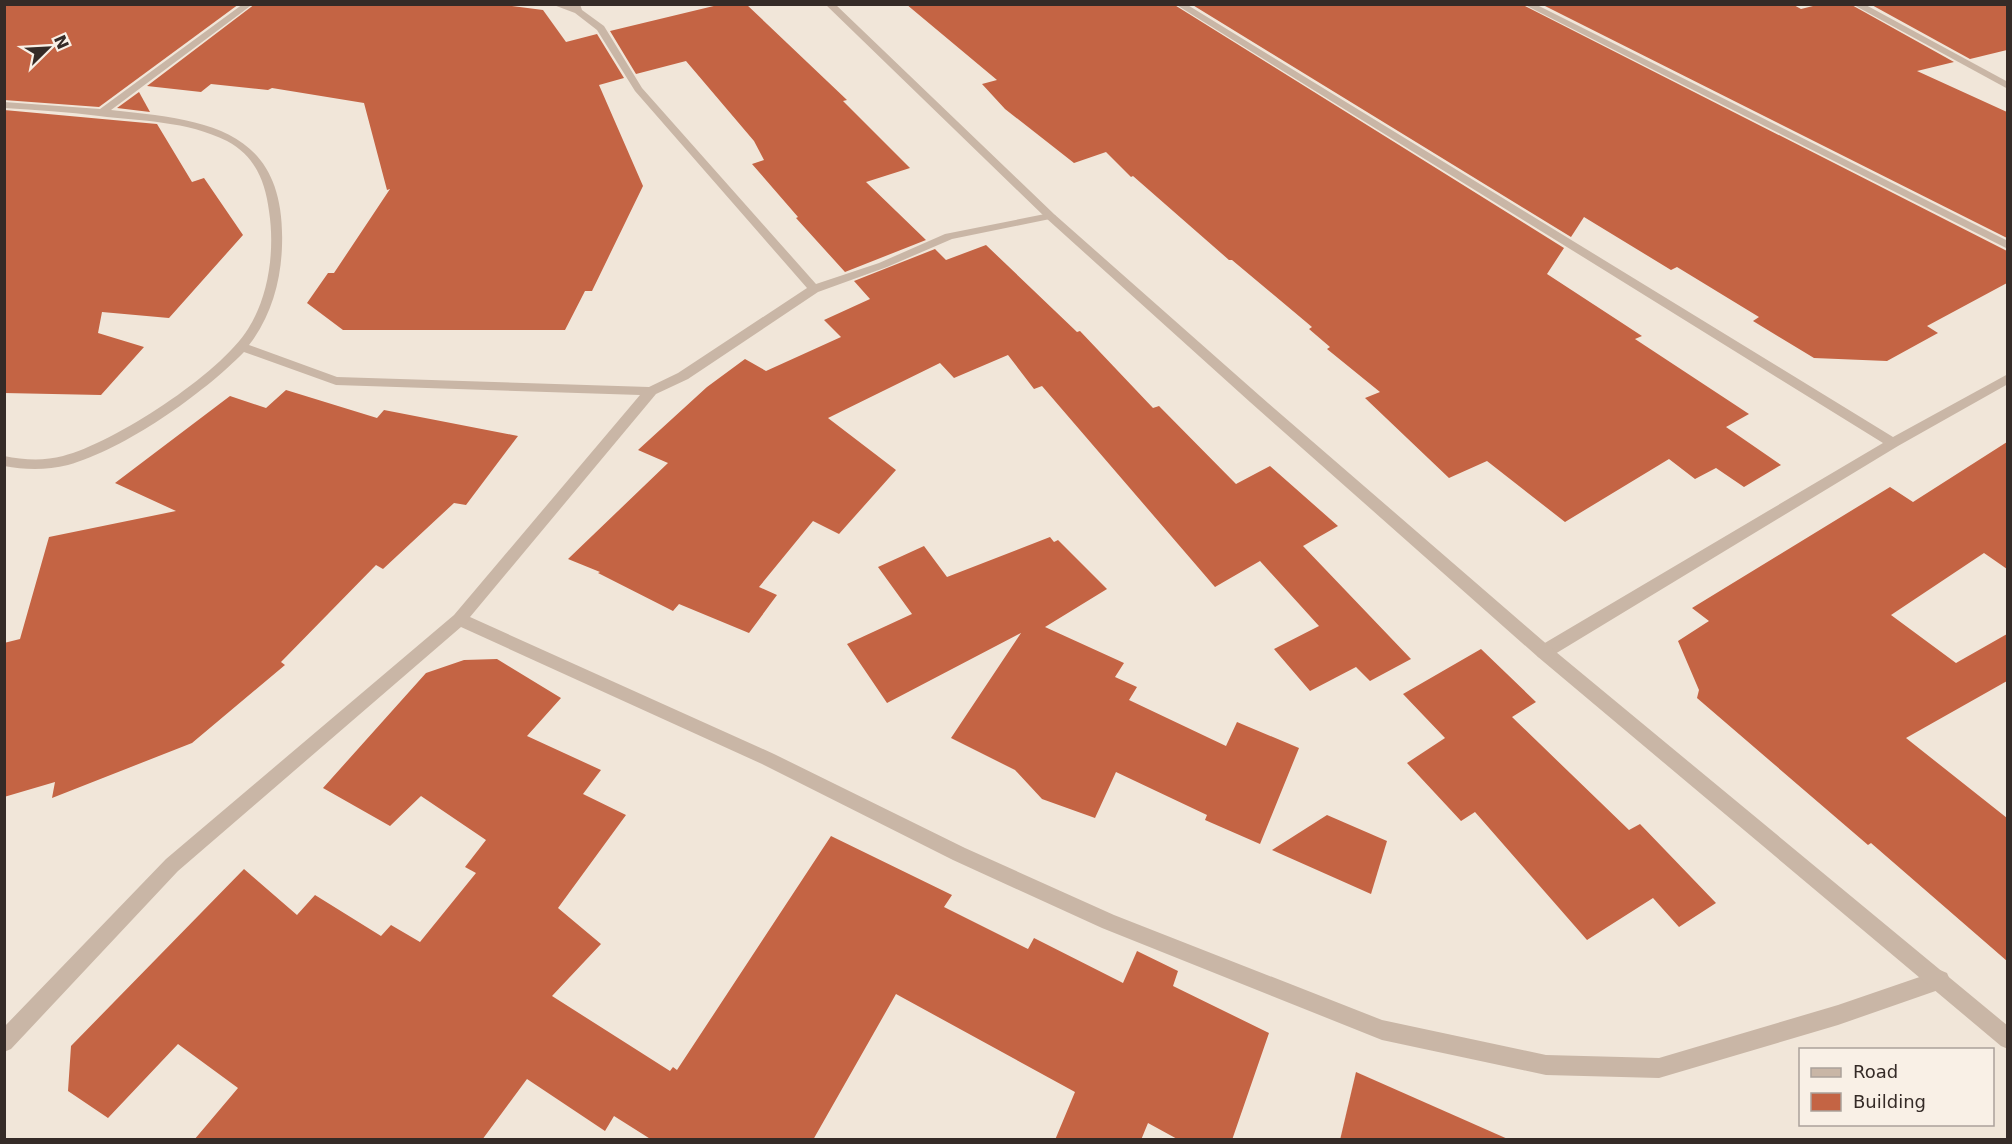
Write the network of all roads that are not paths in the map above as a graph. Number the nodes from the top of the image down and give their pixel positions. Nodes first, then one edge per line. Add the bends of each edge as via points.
1 (249, 4) edge
2 (555, 4) edge
3 (829, 4) edge
4 (1179, 4) edge
5 (1527, 4) edge
6 (1856, 4) edge
7 (576, 8) edge
8 (2005, 83) edge
9 (4, 105) edge
10 (100, 113) junction
11 (1050, 216) junction
12 (2007, 246) edge
13 (814, 289) junction
14 (243, 347) junction
15 (2007, 378) edge
16 (651, 392) junction
17 (1893, 443) junction
18 (4, 461) edge
19 (459, 619) junction
20 (1544, 652) junction
21 (1940, 980) junction
22 (2007, 1039) edge
23 (4, 1042) edge

1 - 10 street
2 - 7 street
3 - 11 street
4 - 17 street
5 - 12 street
6 - 8 street
7 - 13 street via 601,28 638,89
9 - 10 street
10 - 14 street via 216,133 251,153 268,178 277,238 273,279 264,309
11 - 13 street via 949,236
11 - 20 street
13 - 16 street via 683,376
14 - 16 street via 336,381
14 - 18 street via 176,400 109,443 66,460 22,465
15 - 17 street
16 - 19 street
17 - 20 street
19 - 21 street via 768,759 958,854 1109,922 1275,989 1404,1035 1546,1065 1659,1068 1838,1016
19 - 23 street via 172,865
20 - 21 street
21 - 22 street

